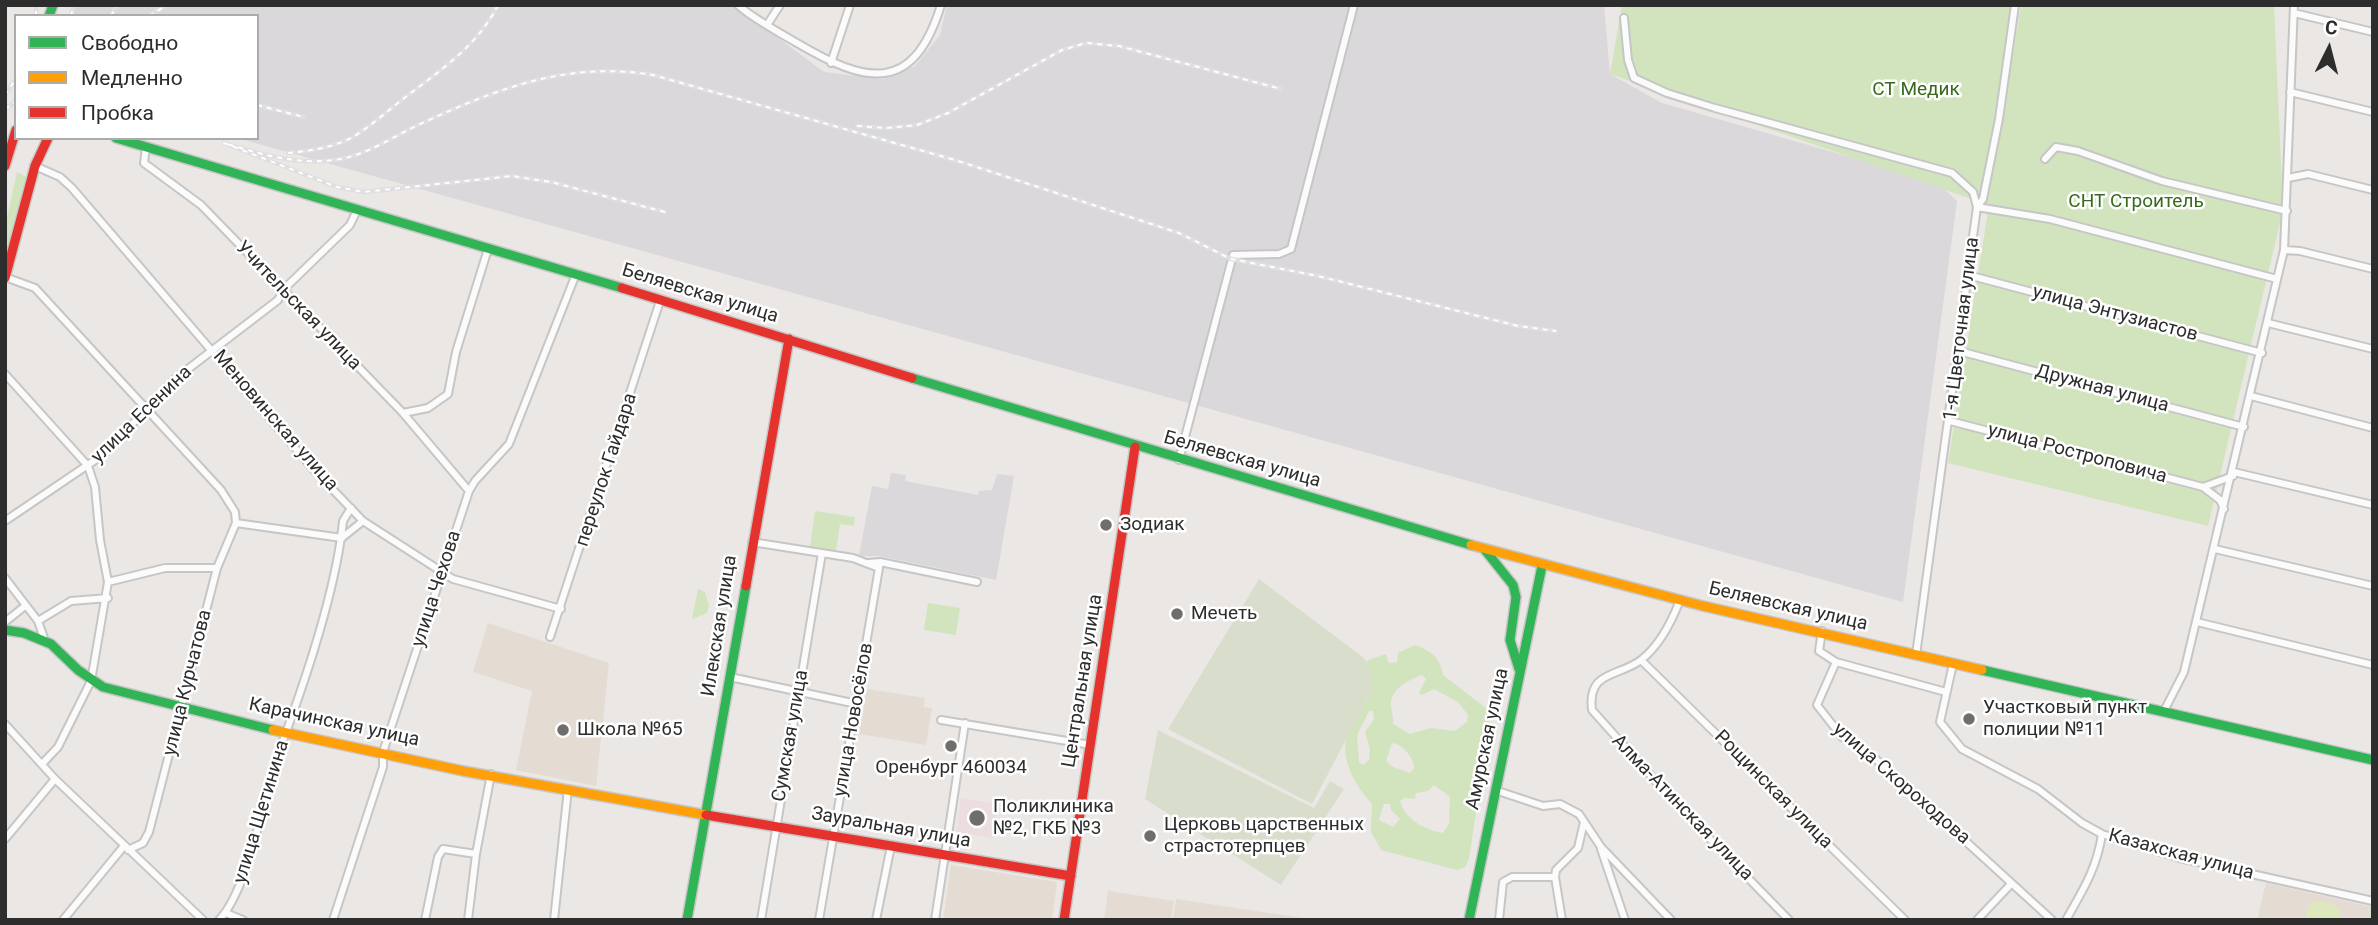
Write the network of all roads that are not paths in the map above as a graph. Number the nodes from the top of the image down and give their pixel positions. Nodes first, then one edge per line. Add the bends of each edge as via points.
1 (738, 5) edge
2 (780, 5) edge
3 (850, 5) edge
4 (941, 5) edge
5 (1354, 5) edge
6 (2015, 5) edge
7 (2294, 9) edge
8 (1624, 18) dead end
9 (767, 25) junction
10 (2373, 32) edge
11 (831, 63) junction
12 (2290, 92) junction
13 (2373, 112) edge
14 (14, 137) edge
15 (47, 140) edge
16 (123, 140) edge
17 (146, 147) junction
18 (2045, 159) dead end
19 (5, 166) edge
20 (35, 166) junction
21 (2288, 178) junction
22 (2373, 190) edge
23 (1977, 207) junction
24 (357, 211) junction
25 (2287, 211) junction
26 (488, 250) junction
27 (2284, 250) junction
28 (2373, 269) edge
29 (576, 274) junction
30 (1968, 275) junction
31 (5, 277) edge
32 (2277, 279) junction
33 (283, 290) junction
34 (660, 301) junction
35 (2268, 323) junction
36 (789, 339) junction
37 (2373, 349) edge
38 (214, 350) junction
39 (1959, 351) junction
40 (2262, 354) junction
41 (5, 374) edge
42 (2251, 396) junction
43 (147, 412) junction
44 (403, 413) junction
45 (1950, 421) junction
46 (2244, 427) junction
47 (2373, 428) edge
48 (1136, 447) junction
49 (1179, 460) junction
50 (88, 466) junction
51 (2233, 474) junction
52 (2203, 487) junction
53 (469, 491) junction
54 (2373, 505) edge
55 (351, 508) junction
56 (2224, 510) junction
57 (5, 521) edge
58 (363, 521) junction
59 (236, 523) junction
60 (342, 538) junction
61 (752, 542) junction
62 (2215, 549) junction
63 (1486, 550) junction
64 (822, 553) junction
65 (880, 565) junction
66 (1542, 566) junction
67 (217, 568) junction
68 (442, 572) junction
69 (5, 578) edge
70 (108, 582) junction
71 (977, 582) dead end
72 (2373, 586) edge
73 (108, 598) junction
74 (1680, 600) junction
75 (25, 606) junction
76 (561, 609) junction
77 (38, 621) junction
78 (5, 622) edge
79 (2197, 622) junction
80 (5, 630) edge
81 (1822, 631) junction
82 (550, 637) dead end
83 (44, 638) junction
84 (1916, 655) junction
85 (1641, 660) junction
86 (1836, 662) junction
87 (1953, 664) junction
88 (2373, 665) edge
89 (1520, 673) junction
90 (730, 677) junction
91 (91, 681) junction
92 (800, 691) junction
93 (1945, 692) junction
94 (857, 704) junction
95 (183, 706) junction
96 (2164, 711) junction
97 (941, 720) dead end
98 (965, 723) junction
99 (5, 724) edge
100 (288, 732) junction
101 (1091, 745) junction
102 (383, 752) junction
103 (2373, 760) edge
104 (43, 764) junction
105 (491, 774) junction
106 (55, 779) junction
107 (568, 789) junction
108 (1495, 790) junction
109 (705, 815) junction
110 (1585, 821) junction
111 (776, 826) junction
112 (2102, 834) junction
113 (833, 836) junction
114 (5, 839) edge
115 (143, 843) junction
116 (891, 846) junction
117 (1601, 847) junction
118 (126, 848) junction
119 (476, 854) junction
120 (945, 855) junction
121 (140, 861) junction
122 (1070, 876) junction
123 (1555, 877) junction
124 (2011, 884) junction
125 (2373, 901) edge
126 (226, 913) junction
127 (63, 920) edge
128 (203, 920) edge
129 (219, 920) edge
130 (243, 920) edge
131 (333, 920) edge
132 (425, 920) edge
133 (468, 920) edge
134 (554, 920) edge
135 (687, 920) edge
136 (761, 920) edge
137 (819, 920) edge
138 (876, 920) edge
139 (935, 920) edge
140 (1064, 920) edge
141 (1469, 920) edge
142 (1499, 920) edge
143 (1562, 920) edge
144 (1625, 920) edge
145 (1671, 920) edge
146 (1789, 920) edge
147 (1905, 920) edge
148 (1978, 920) edge
149 (2052, 920) edge
150 (2066, 920) edge

1 - 9 street
2 - 9 street
3 - 11 street
4 - 11 street via 932,35 910,61 887,73 858,74
5 - 49 street via 1291,249 1279,254 1233,256
6 - 23 street, 1-я Цветочная улица via 1999,119 1983,199
7 - 10 street
7 - 12 street
8 - 23 street via 1634,78 1715,108 1952,173 1973,192
9 - 11 street
12 - 13 street
12 - 21 street
14 - 19 main road
15 - 20 main road
16 - 17 main road, Беляевская улица
17 - 24 main road, Беляевская улица
17 - 33 street, Учительская улица via 144,163 201,205
18 - 25 street via 2056,147 2078,151 2162,180
20 - 31 main road
20 - 38 street, Меновинская улица via 72,188
21 - 22 street via 2308,174
21 - 25 street
23 - 30 street, 1-я Цветочная улица
23 - 32 street via 2050,219
24 - 26 main road, Беляевская улица
24 - 33 street, улица Есенина via 350,225
25 - 27 street
26 - 29 main road, Беляевская улица
26 - 44 street via 456,352 448,394 428,408
27 - 28 street
27 - 32 street
29 - 34 main road, Беляевская улица
29 - 53 street, улица Чехова via 509,444
30 - 39 street, 1-я Цветочная улица
30 - 40 street, улица Энтузиастов
31 - 43 street via 35,288
32 - 35 street
33 - 38 street, улица Есенина via 278,300
33 - 44 street, Учительская улица
34 - 36 main road, Беляевская улица
34 - 76 street, переулок Гайдара
35 - 37 street
35 - 40 street
36 - 48 main road, Беляевская улица
36 - 61 main road, Илекская улица
38 - 43 street, улица Есенина via 175,379
38 - 55 street, Меновинская улица
39 - 45 street, 1-я Цветочная улица
39 - 46 street, Дружная улица
40 - 42 street
41 - 50 street
42 - 46 street
42 - 47 street
43 - 50 street, улица Есенина
43 - 59 street via 220,490 235,512
44 - 53 street, Учительская улица
45 - 52 street, улица Ростроповича
45 - 84 street, 1-я Цветочная улица
46 - 51 street
48 - 49 main road, Беляевская улица
48 - 101 main road, Центральная улица
49 - 63 main road, Беляевская улица
50 - 57 street, улица Есенина
50 - 70 street
51 - 52 street
51 - 54 street
51 - 56 street
52 - 56 street via 2220,500
53 - 68 street, улица Чехова
55 - 58 street, Меновинская улица
55 - 60 street, улица Щетинина via 343,521
56 - 62 street
58 - 60 street
58 - 68 street, Меновинская улица
59 - 60 street
59 - 67 street, улица Курчатова
60 - 100 street, улица Щетинина
61 - 64 street
61 - 90 main road, Илекская улица
62 - 72 street
62 - 79 street
63 - 66 main road, Беляевская улица
63 - 89 main road via 1513,585 1516,597 1510,640
64 - 65 street
64 - 92 street, Сумская улица
65 - 71 street
65 - 94 street, улица Новосёлов
66 - 74 main road, Беляевская улица
66 - 89 main road, Амурская улица
67 - 70 street via 165,568
67 - 95 street, улица Курчатова
68 - 76 street, Меновинская улица via 493,592
68 - 102 street, улица Чехова
69 - 75 street, Карачинская улица
70 - 73 street
73 - 77 street via 71,601
73 - 91 street
74 - 81 main road, Беляевская улица
74 - 85 street via 1672,622
75 - 77 street, Карачинская улица
75 - 78 street
76 - 82 street, переулок Гайдара
77 - 83 street, Карачинская улица
79 - 88 street
79 - 96 street via 2184,672
80 - 83 main road
81 - 84 main road, Беляевская улица
81 - 86 street via 1819,651
83 - 91 main road, Карачинская улица
84 - 87 main road, Беляевская улица
85 - 146 street, Алма-Атинская улица via 1610,673 1594,689 1591,698 1598,720
85 - 147 street, Рощинская улица
86 - 93 street
86 - 124 street, улица Скороходова via 1817,705 1842,737 1870,754
87 - 93 street
87 - 96 main road, Беляевская улица
89 - 108 main road, Амурская улица
90 - 92 street
90 - 109 main road, Илекская улица
91 - 95 main road, Карачинская улица
91 - 104 street via 58,747
92 - 94 street
92 - 111 street, Сумская улица
93 - 112 street, Казахская улица via 1940,722 1962,749 2038,789
94 - 113 street, улица Новосёлов
95 - 100 main road, Карачинская улица
95 - 115 street, улица Курчатова
96 - 103 main road, Беляевская улица
97 - 98 street
98 - 101 street
98 - 120 street
99 - 104 street
100 - 102 main road, Карачинская улица
100 - 126 street, улица Щетинина via 236,896
101 - 122 main road, Центральная улица
102 - 105 main road, Карачинская улица
102 - 131 street, улица Чехова via 383,767
104 - 106 street
105 - 107 main road, Карачинская улица
105 - 119 street
106 - 114 street
106 - 118 street
107 - 109 main road, Карачинская улица
107 - 134 street
108 - 110 street via 1543,806 1560,804
108 - 141 main road, Амурская улица
109 - 111 main road, Зауральная улица
109 - 135 main road, Илекская улица
110 - 117 street
110 - 123 street via 1578,848 1556,870
111 - 113 main road, Зауральная улица
111 - 136 street, Сумская улица
112 - 125 street, Казахская улица via 2180,858
112 - 150 street via 2089,883
113 - 116 main road, Зауральная улица
113 - 137 street, улица Новосёлов
115 - 118 street
115 - 121 street, улица Курчатова
116 - 120 main road, Зауральная улица
116 - 138 street
117 - 144 street
117 - 145 street
118 - 121 street
118 - 127 street
119 - 132 street via 443,849
119 - 133 street
120 - 122 main road, Зауральная улица
120 - 139 street
121 - 128 street
122 - 140 main road, Центральная улица
123 - 142 street via 1512,877 1503,882
123 - 143 street
124 - 148 street
124 - 149 street, улица Скороходова
126 - 129 street, улица Щетинина
126 - 130 street

